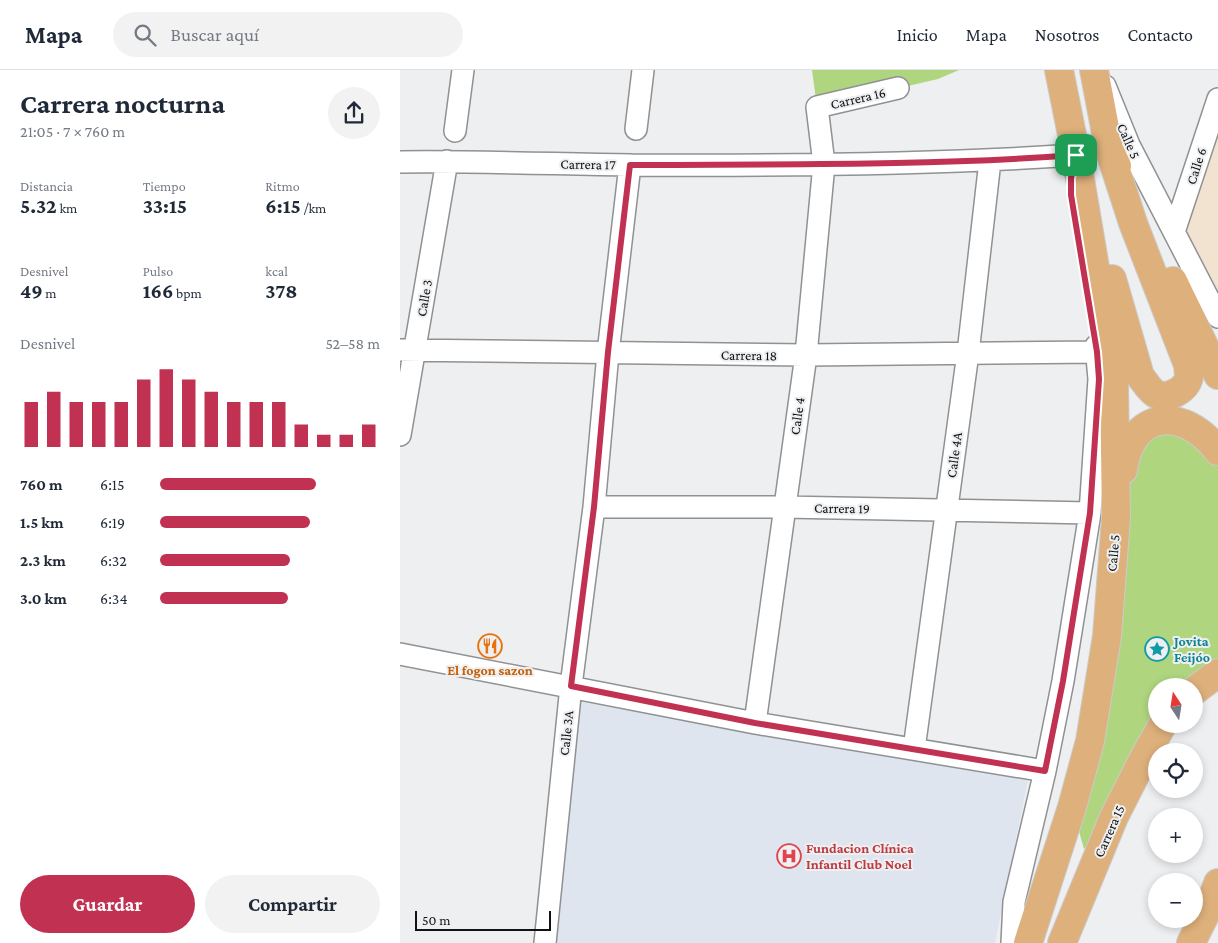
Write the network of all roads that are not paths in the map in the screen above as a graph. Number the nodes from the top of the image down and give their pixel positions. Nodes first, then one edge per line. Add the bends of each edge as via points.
1 (463, 70) edge
2 (643, 70) edge
3 (1059, 70) edge
4 (1094, 70) edge
5 (1098, 70) edge
6 (898, 88) dead end
7 (1218, 99) edge
8 (817, 107) joint
9 (636, 129) dead end
10 (455, 131) dead end
11 (1109, 149) junction
12 (1076, 155) junction
13 (447, 161) junction
14 (990, 161) junction
15 (400, 162) edge
16 (824, 164) junction
17 (630, 165) junction
18 (1174, 232) junction
19 (1218, 317) edge
20 (408, 350) edge
21 (608, 352) junction
22 (1097, 352) junction
23 (968, 353) junction
24 (806, 355) junction
25 (1218, 374) edge
26 (400, 434) edge
27 (1218, 451) edge
28 (594, 507) junction
29 (784, 507) junction
30 (946, 510) junction
31 (1090, 513) junction
32 (1115, 531) junction
33 (400, 654) edge
34 (1218, 673) edge
35 (1203, 684) edge
36 (571, 686) junction
37 (755, 723) junction
38 (1158, 733) edge
39 (914, 749) junction
40 (1045, 771) junction
41 (1215, 894) edge
42 (545, 943) edge
43 (1012, 943) edge
44 (1028, 943) edge
45 (1062, 943) edge
46 (1190, 943) edge

1 - 10 street
2 - 9 street
3 - 12 main road, Calle 5
4 - 11 main road, Calle 5
5 - 18 street, Calle 5 via 1129,144
6 - 8 street, Carrera 16
7 - 18 street, Calle 6
8 - 16 street, Calle 4
11 - 12 main road via 1133,223 1188,365 1189,378 1182,389 1170,396 1157,395 1140,376
11 - 25 main road, Calle 5
12 - 14 street, Carrera 17
12 - 22 street, Calle 5 via 1071,195
12 - 32 main road, Calle 5 via 1114,380
13 - 15 street, Carrera 17
13 - 17 street, Carrera 17
13 - 20 street, Calle 3
14 - 16 street, Carrera 17
14 - 23 street, Calle 4A
16 - 17 street, Carrera 17
16 - 24 street, Calle 4
17 - 21 street, Calle 3A
18 - 19 street, Calle 5
20 - 21 street, Carrera 18
20 - 26 street, Calle 3
21 - 24 street, Carrera 18
21 - 28 street, Calle 3A
22 - 23 street, Carrera 18
22 - 31 street, Calle 5 via 1099,379
23 - 24 street, Carrera 18
23 - 30 street, Calle 4A
24 - 29 street, Calle 4
27 - 32 main road via 1195,429 1168,419 1147,425 1136,433 1124,459
28 - 29 street, Carrera 19
28 - 36 street, Calle 3A
29 - 30 street, Carrera 19
29 - 37 street, Calle 4
30 - 31 street, Carrera 19
30 - 39 street, Calle 4A
31 - 40 street, Calle 5
32 - 44 main road, Calle 5 via 1106,646 1090,741
33 - 36 street
34 - 35 main road
36 - 37 street
36 - 42 street, Calle 3A
37 - 39 street
38 - 45 main road, Carrera 15 via 1114,817
39 - 40 street
40 - 43 street, Calle 5 via 1014,902
41 - 46 main road

